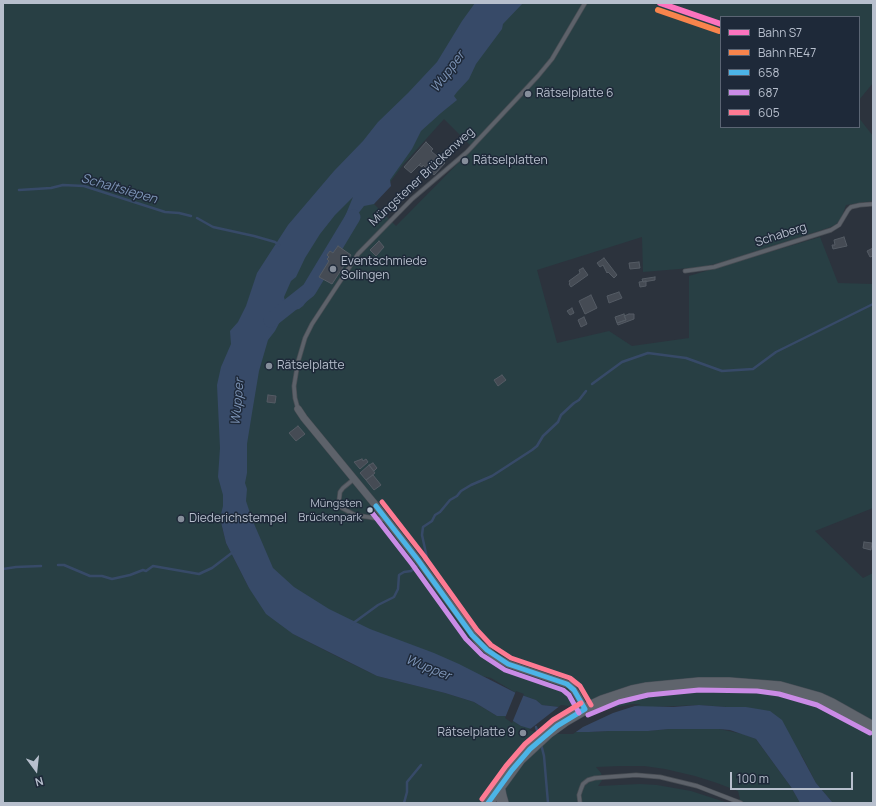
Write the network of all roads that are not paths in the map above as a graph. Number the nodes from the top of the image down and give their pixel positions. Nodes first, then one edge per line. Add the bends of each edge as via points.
1 (585, 3) edge
2 (873, 204) edge
3 (685, 270) dead end
4 (298, 408) joint
5 (354, 480) junction
6 (387, 520) junction
7 (585, 709) junction
8 (873, 727) edge
9 (499, 786) junction
10 (488, 803) edge
11 (504, 803) edge
12 (580, 803) edge
13 (742, 803) edge

1 - 4 lane, Müngstener Brückenweg via 552,59 538,76 467,152 412,199 358,254 312,324 304,342 294,386
2 - 3 lane, Schaberg via 851,207 839,225 832,230 714,267
4 - 5 street, Müngstener Brückenweg
5 - 6 street, Müngstener Brückenweg
5 - 6 lane via 340,492 339,501 342,508 355,515
6 - 7 street, Müngstener Brückenweg via 486,650 508,664 570,686
7 - 8 main road via 617,695 647,688 699,684 758,684 819,698
7 - 9 main road via 548,733 520,760
9 - 10 main road
9 - 11 main road
12 - 13 lane via 581,789 588,780 636,775 690,784

